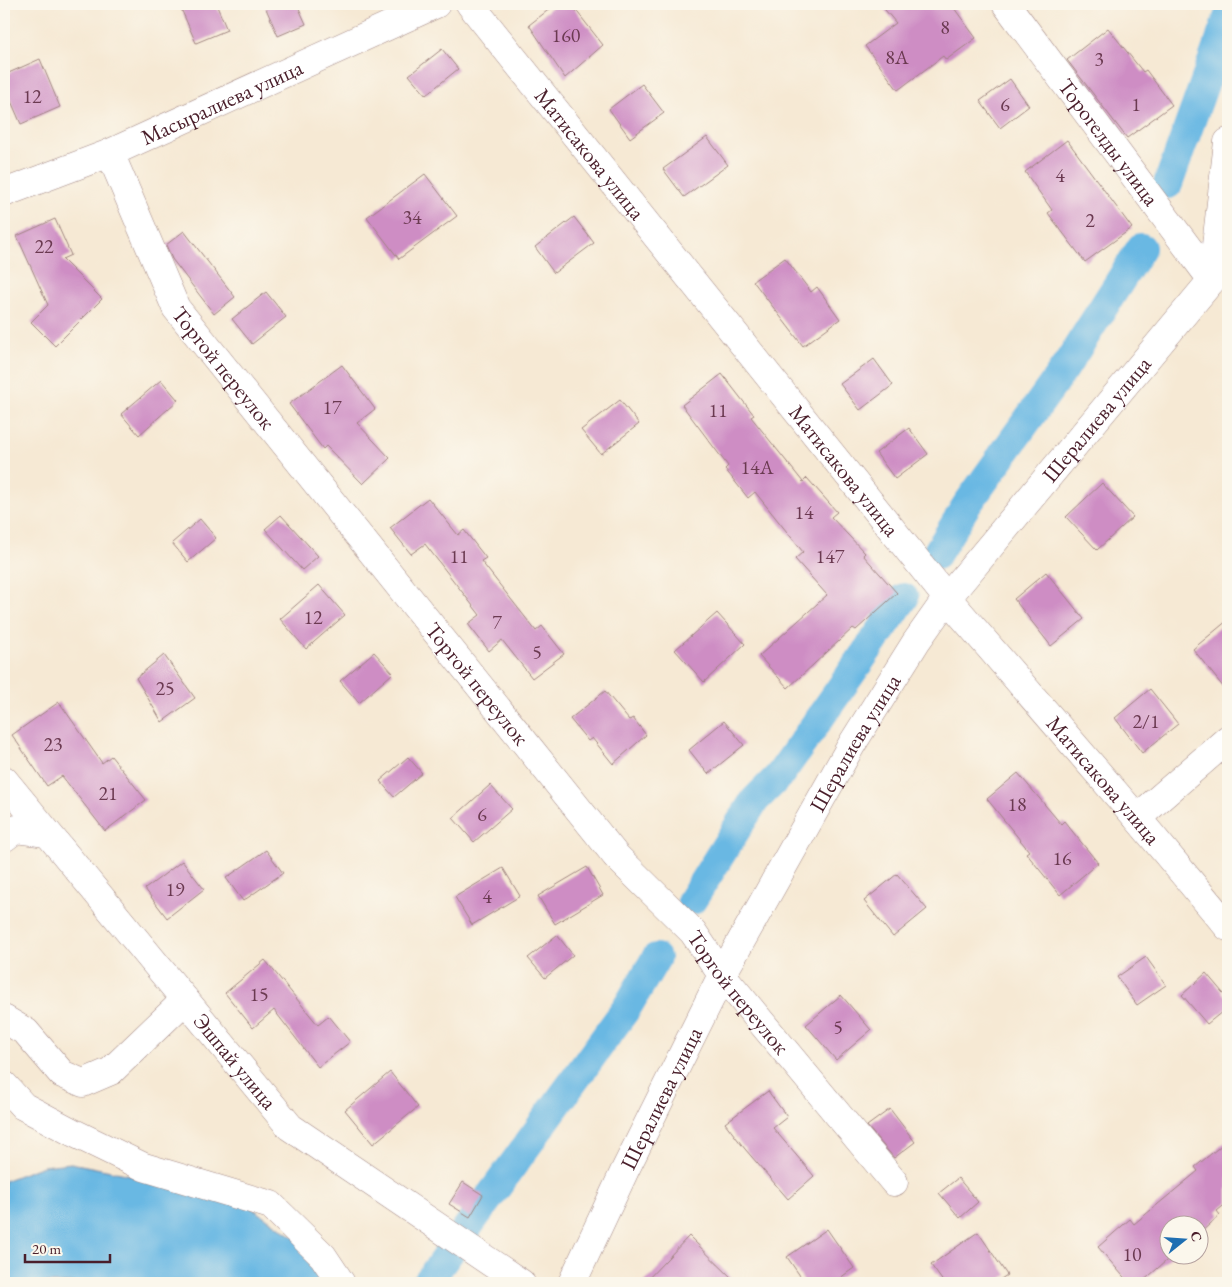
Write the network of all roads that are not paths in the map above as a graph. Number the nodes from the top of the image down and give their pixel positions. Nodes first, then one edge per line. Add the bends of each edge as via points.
1 (436, 4) edge
2 (470, 4) edge
3 (1006, 4) edge
4 (1228, 142) edge
5 (110, 153) junction
6 (4, 193) edge
7 (1220, 272) edge
8 (947, 598) junction
9 (1228, 739) edge
10 (4, 780) edge
11 (1137, 818) junction
12 (46, 833) junction
13 (4, 838) edge
14 (1228, 927) edge
15 (722, 975) junction
16 (185, 1000) junction
17 (4, 1019) edge
18 (4, 1085) edge
19 (894, 1182) dead end
20 (515, 1282) edge
21 (341, 1283) edge
22 (572, 1283) edge

1 - 5 street, Масыралиева улица
2 - 8 street, Матисакова улица
3 - 7 street, Торогелды улица
4 - 7 street
5 - 6 street, Масыралиева улица
5 - 15 street, Торгой переулок via 176,308 616,856 693,932
7 - 8 street, Шералиева улица
8 - 11 street, Матисакова улица
8 - 15 street, Шералиева улица via 852,744
9 - 11 street
10 - 12 street, Эшпай улица
11 - 14 street, Матисакова улица
12 - 13 street via 16,829
12 - 16 street, Эшпай улица
15 - 19 street, Торгой переулок
15 - 22 street, Шералиева улица
16 - 17 street via 111,1071 83,1083 62,1074 26,1032
16 - 20 street, Эшпай улица via 290,1127
18 - 21 street via 23,1106 144,1167 271,1205 324,1256

